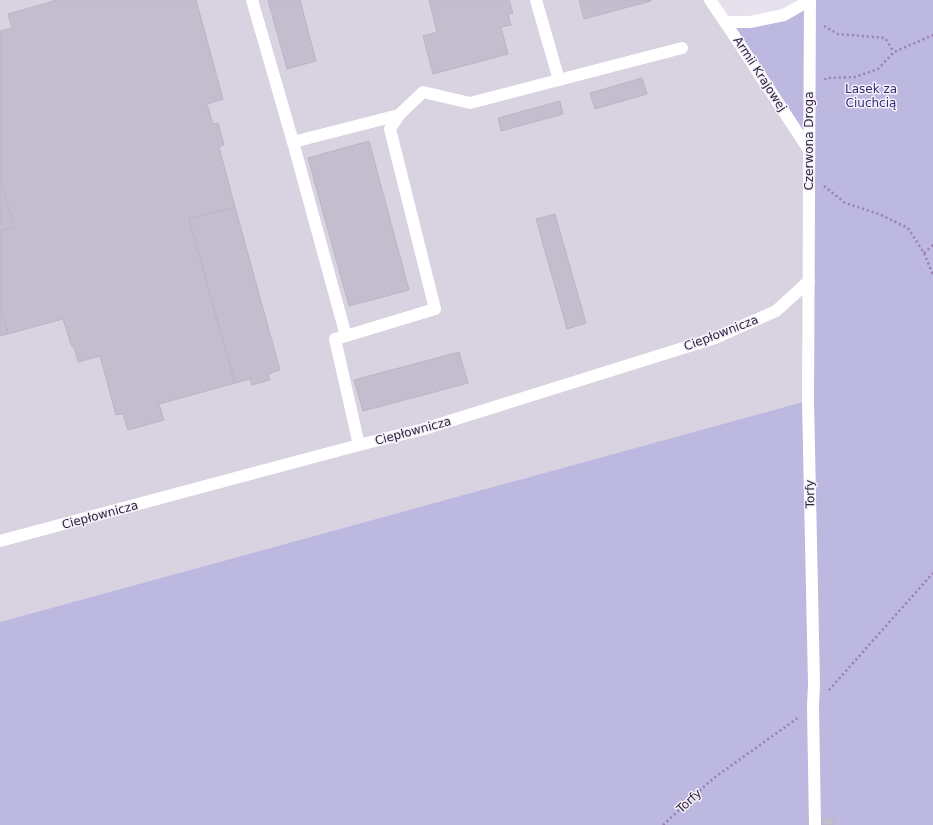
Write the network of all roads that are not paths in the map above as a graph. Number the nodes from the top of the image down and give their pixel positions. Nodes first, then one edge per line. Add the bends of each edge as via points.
1 (252, 0) edge
2 (536, 0) edge
3 (710, 0) edge
4 (810, 0) edge
5 (725, 22) junction
6 (682, 48) dead end
7 (559, 80) junction
8 (399, 115) junction
9 (293, 142) junction
10 (809, 150) junction
11 (809, 281) junction
12 (346, 336) junction
13 (359, 445) junction
14 (0, 541) edge
15 (815, 825) edge

1 - 9 street
2 - 7 street
3 - 5 street, Armii Krajowej
4 - 5 street via 784,15 750,22
4 - 10 street, Czerwona Droga
5 - 10 street, Armii Krajowej
6 - 7 street
7 - 8 street via 470,103 423,92
8 - 9 street
8 - 12 street via 390,129 435,309
9 - 12 street
10 - 11 street, Czerwona Droga
11 - 13 street, Ciepłownicza via 776,311 715,338 424,429
11 - 15 street, Torfy via 808,401
12 - 13 street via 335,339
13 - 14 street, Ciepłownicza

